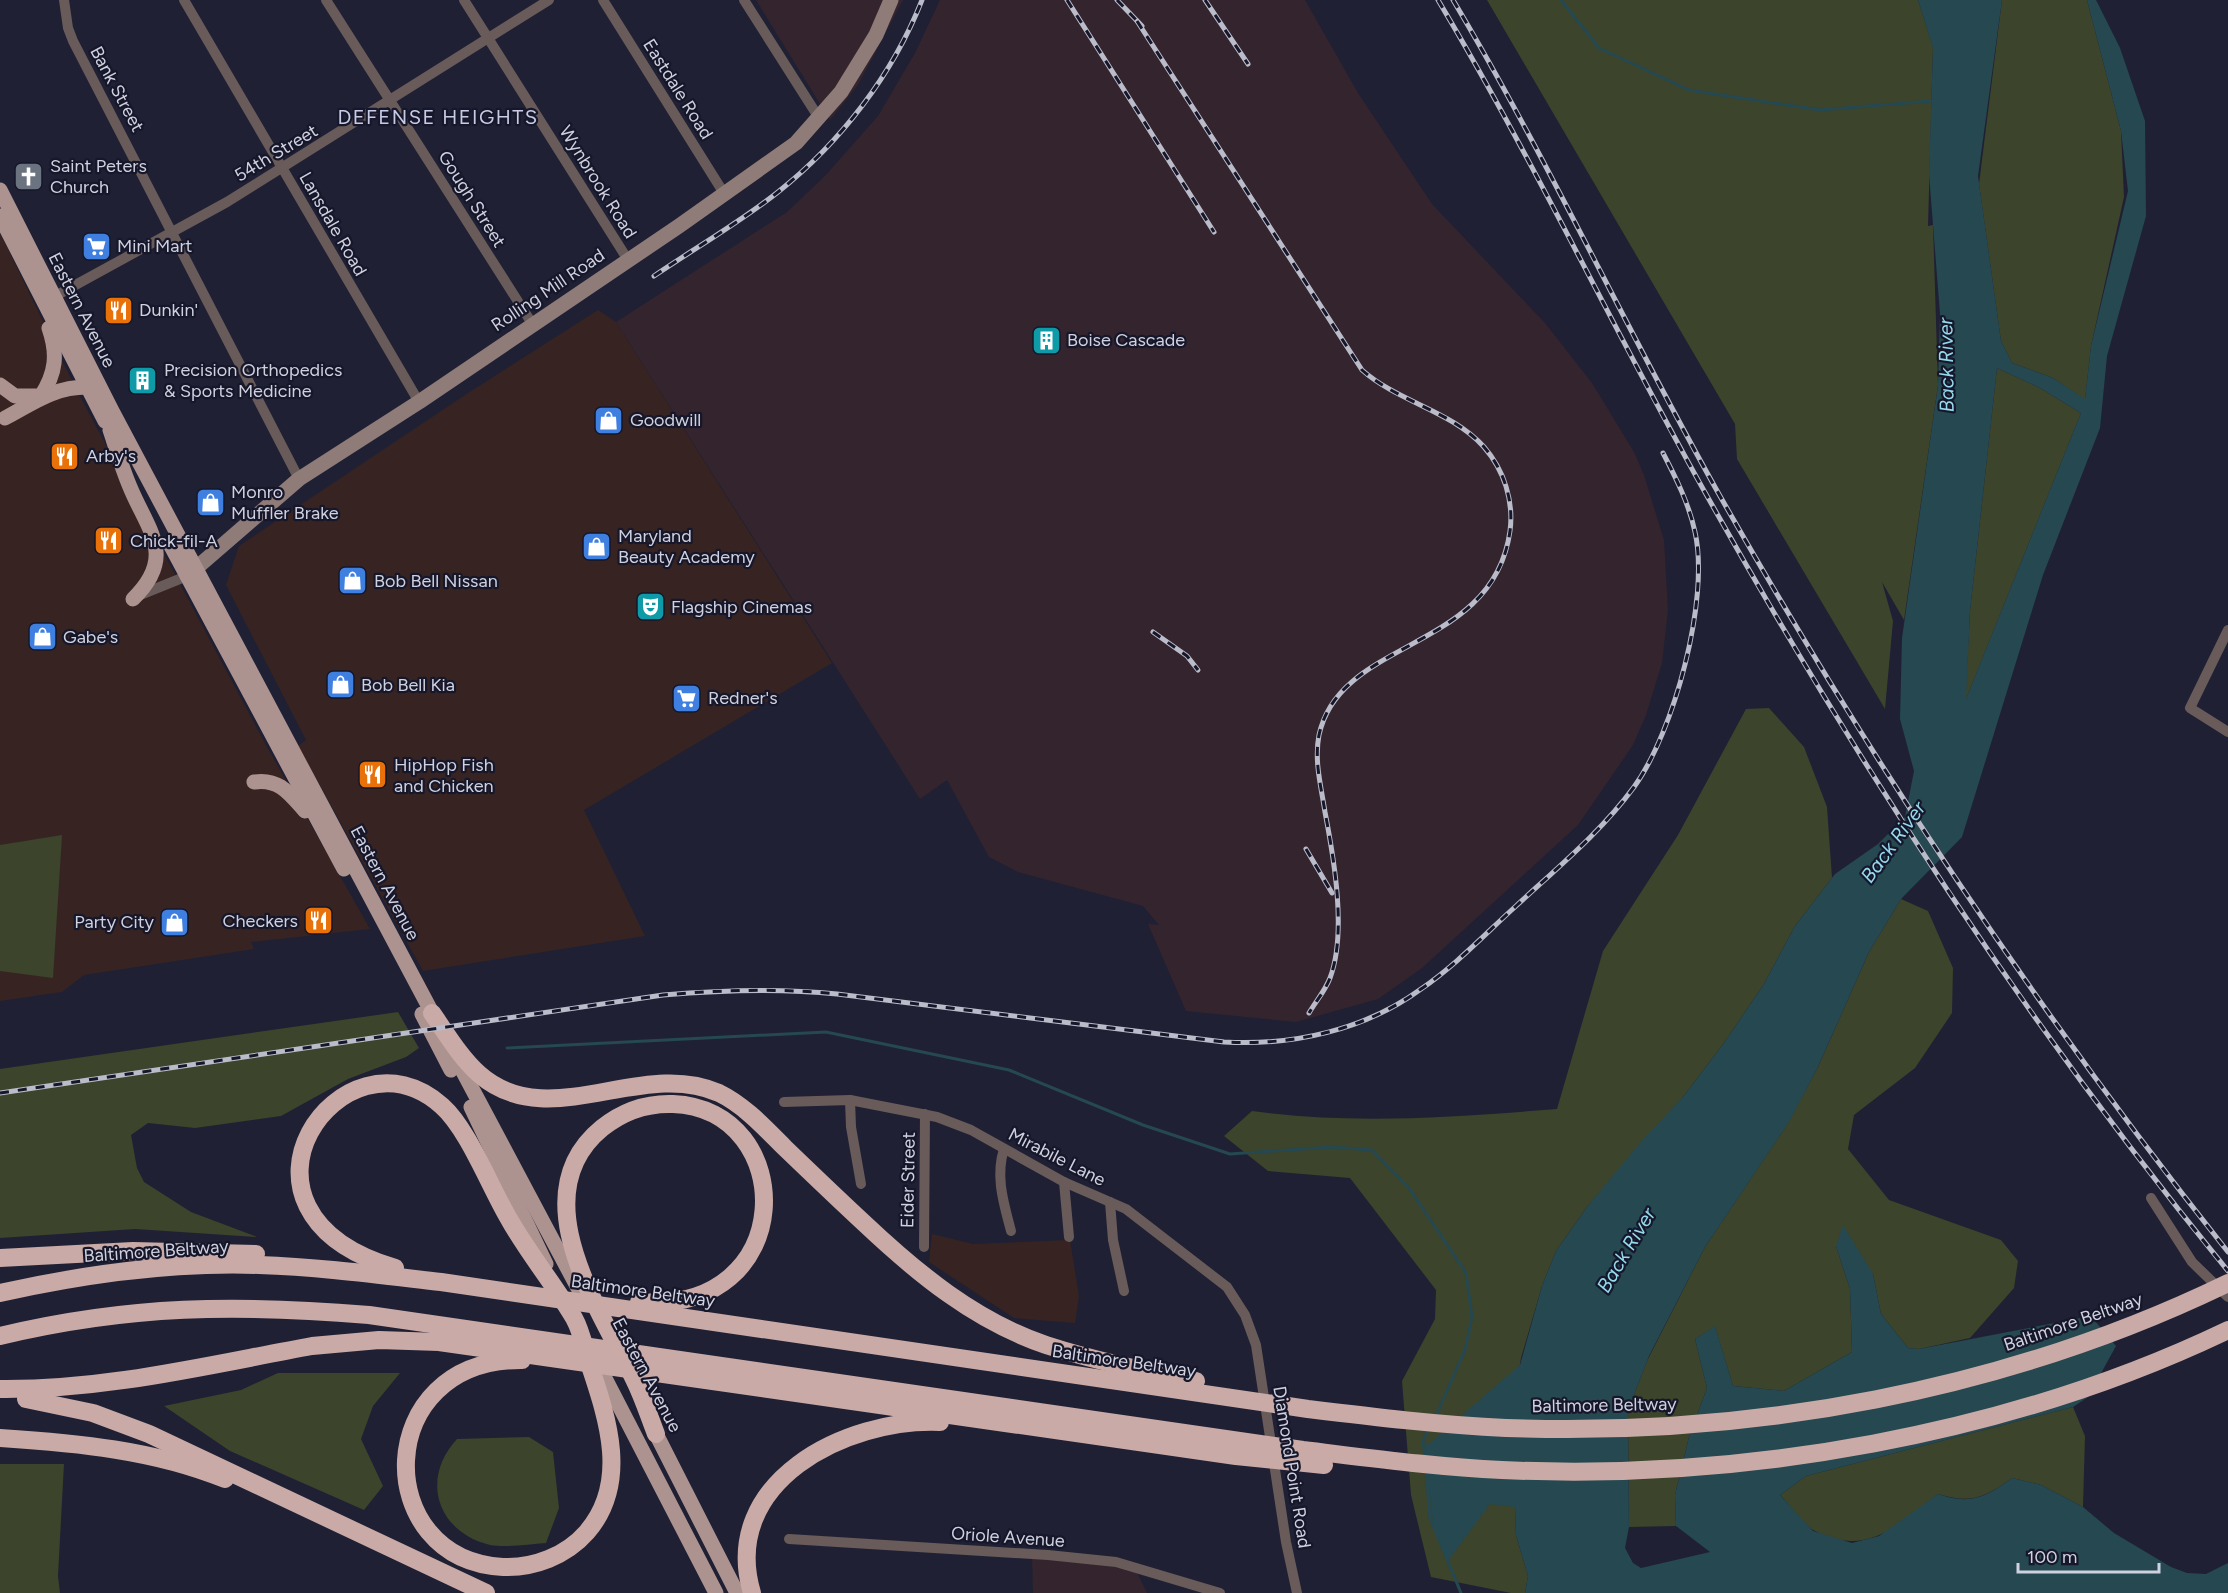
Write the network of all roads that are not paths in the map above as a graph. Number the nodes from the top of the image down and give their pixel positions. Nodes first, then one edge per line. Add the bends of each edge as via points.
1 (64, 0) edge
2 (184, 0) edge
3 (326, 0) edge
4 (464, 0) edge
5 (549, 0) edge
6 (603, 0) edge
7 (744, 0) edge
8 (891, 0) edge
9 (488, 39) junction
10 (391, 101) junction
11 (819, 118) junction
12 (282, 169) junction
13 (0, 190) edge
14 (725, 195) junction
15 (0, 216) edge
16 (173, 232) junction
17 (628, 260) junction
18 (48, 300) junction
19 (532, 325) junction
20 (0, 385) edge
21 (87, 387) junction
22 (41, 396) junction
23 (419, 402) junction
24 (112, 411) junction
25 (5, 418) dead end
26 (110, 430) junction
27 (299, 478) junction
28 (191, 573) junction
29 (133, 599) joint
30 (2228, 630) edge
31 (2228, 732) edge
32 (254, 783) dead end
33 (324, 834) junction
34 (432, 1013) junction
35 (850, 1100) junction
36 (784, 1102) dead end
37 (925, 1114) junction
38 (1004, 1149) junction
39 (1064, 1182) junction
40 (861, 1184) dead end
41 (2151, 1198) dead end
42 (1110, 1202) junction
43 (1011, 1231) dead end
44 (1069, 1238) dead end
45 (924, 1247) dead end
46 (0, 1258) edge
47 (341, 1270) junction
48 (441, 1282) junction
49 (2228, 1283) edge
50 (1124, 1291) dead end
51 (0, 1293) edge
52 (2228, 1297) edge
53 (622, 1305) junction
54 (575, 1321) junction
55 (2228, 1330) edge
56 (0, 1336) edge
57 (1256, 1345) joint
58 (557, 1358) junction
59 (0, 1389) edge
60 (0, 1396) edge
61 (1308, 1409) junction
62 (1072, 1432) junction
63 (656, 1434) junction
64 (0, 1438) edge
65 (1393, 1466) junction
66 (340, 1526) junction
67 (789, 1539) dead end
68 (486, 1593) edge
69 (717, 1593) edge
70 (736, 1593) edge
71 (752, 1593) edge
72 (1220, 1593) edge
73 (1297, 1593) edge

1 - 16 street, Bank Street via 73,41
2 - 12 street, Lansdale Road
3 - 10 street, Gough Street
4 - 9 street, Wynbrook Road
5 - 9 street, 54th Street
6 - 14 street, Eastdale Road
7 - 11 street
8 - 11 street, Rolling Mill Road via 876,35
9 - 10 street, 54th Street
9 - 17 street, Wynbrook Road
10 - 12 street, 54th Street
10 - 19 street, Gough Street
11 - 14 street, Rolling Mill Road via 796,143
12 - 16 street, 54th Street
12 - 23 street, Lansdale Road
13 - 18 main road, Eastern Avenue
14 - 17 street, Rolling Mill Road
15 - 18 main road, Eastern Avenue
16 - 18 street, 54th Street
16 - 27 street, Bank Street
17 - 19 street, Rolling Mill Road
18 - 21 main road, Eastern Avenue
18 - 22 main road via 43,315 56,356
18 - 24 main road, Eastern Avenue
19 - 23 street, Rolling Mill Road
20 - 22 main road via 15,396
21 - 22 main road via 65,387
21 - 24 main road
21 - 26 main road, Eastern Avenue
22 - 25 main road
23 - 27 street, Rolling Mill Road
24 - 28 main road, Eastern Avenue
26 - 28 main road, Eastern Avenue
26 - 29 main road via 155,541 156,561 151,579
27 - 28 street, Rolling Mill Road
28 - 29 street
28 - 33 main road, Eastern Avenue
28 - 34 main road, Eastern Avenue
30 - 31 street via 2190,708
32 - 33 main road via 267,780 286,789
33 - 54 main road, Eastern Avenue via 471,1107
34 - 61 highway via 479,1074 515,1094 554,1098 674,1082 721,1094 757,1121 914,1269 949,1295 1018,1334 1082,1356
34 - 63 main road, Eastern Avenue
35 - 36 street, Mirabile Lane
35 - 37 street, Mirabile Lane
35 - 40 street
37 - 38 street, Mirabile Lane via 971,1130
37 - 45 street, Eider Street
38 - 39 street, Mirabile Lane
38 - 43 street via 1000,1183
39 - 42 street, Mirabile Lane
39 - 44 street
41 - 52 street via 2192,1262
42 - 50 street
42 - 57 street, Mirabile Lane via 1136,1214 1222,1282 1245,1315
46 - 47 highway via 192,1251 259,1254
47 - 48 highway, Baltimore Beltway
47 - 51 highway, Baltimore Beltway via 259,1265 159,1268
48 - 53 highway, Baltimore Beltway
48 - 54 highway via 356,1254 328,1236 311,1214 301,1185 303,1146 321,1114 343,1096 369,1086 396,1085 412,1088 442,1106 454,1119 528,1253
49 - 61 highway, Baltimore Beltway via 2126,1328 2029,1361 1962,1380 1832,1407 1718,1422 1618,1428 1505,1428
53 - 61 highway, Baltimore Beltway
53 - 63 highway via 672,1302 706,1292 735,1274 757,1242 765,1204 760,1170 728,1125 695,1108 665,1104 617,1117 587,1142 568,1190 568,1221 576,1263 635,1381
54 - 58 highway via 602,1400 612,1448 610,1484 602,1510 571,1548 540,1563 504,1567 458,1554 430,1531 412,1501 407,1484 406,1449 416,1418 437,1389 469,1369 514,1360
54 - 69 main road, Eastern Avenue
55 - 65 highway via 2105,1381 2000,1413 1838,1449 1669,1468 1562,1471
56 - 65 highway via 88,1318 153,1310 258,1307 369,1315
57 - 73 street, Diamond Point Road
58 - 59 highway via 439,1341 345,1342 98,1386
58 - 62 highway
60 - 66 highway via 52,1403 122,1423 217,1464
62 - 65 highway via 1236,1456
62 - 71 highway via 924,1421 871,1429 841,1439 782,1479 756,1513 745,1545
63 - 70 main road, Eastern Avenue
64 - 66 highway via 104,1448 163,1460 220,1477
66 - 68 highway
67 - 72 street, Oriole Avenue via 1107,1561

